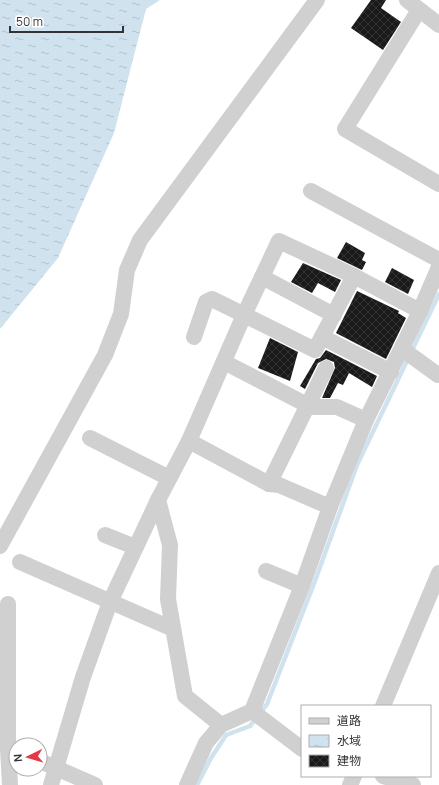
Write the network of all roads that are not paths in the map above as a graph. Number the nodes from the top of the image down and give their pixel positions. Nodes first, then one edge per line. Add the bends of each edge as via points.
1 (317, 0) edge
2 (413, 5) edge
3 (439, 25) edge
4 (439, 184) edge
5 (311, 191) dead end
6 (439, 260) edge
7 (439, 267) edge
8 (354, 276) junction
9 (262, 277) junction
10 (420, 312) junction
11 (244, 315) junction
12 (334, 315) junction
13 (194, 337) dead end
14 (322, 337) junction
15 (402, 349) junction
16 (224, 362) junction
17 (326, 368) dead end
18 (391, 372) junction
19 (438, 374) edge
20 (308, 405) junction
21 (366, 420) junction
22 (90, 438) dead end
23 (189, 441) junction
24 (169, 478) junction
25 (269, 484) junction
26 (158, 500) junction
27 (330, 507) junction
28 (105, 535) dead end
29 (0, 546) edge
30 (135, 547) junction
31 (20, 562) dead end
32 (266, 571) dead end
33 (439, 573) edge
34 (302, 586) junction
35 (110, 602) junction
36 (8, 604) dead end
37 (173, 629) junction
38 (383, 705) edge
39 (252, 711) junction
40 (221, 726) junction
41 (12, 737) edge
42 (301, 748) edge
43 (48, 764) edge
44 (57, 767) junction
45 (386, 777) edge
46 (51, 785) edge
47 (95, 785) edge
48 (187, 785) edge
49 (413, 785) edge

1 - 29 street via 140,240 127,270 121,314 105,355
2 - 3 street
2 - 4 street via 346,129
5 - 6 street
7 - 10 street
8 - 9 street via 279,241
8 - 10 street
8 - 12 street
9 - 11 street
9 - 12 street
10 - 15 street
11 - 13 street via 212,299 206,302
11 - 14 street via 315,350
11 - 16 street
12 - 14 street
14 - 18 street
15 - 18 street
15 - 19 street
16 - 20 street
16 - 23 street
17 - 20 street
18 - 21 street
20 - 21 street via 337,407
20 - 25 street
21 - 27 street
22 - 24 street
23 - 24 street
23 - 25 street
24 - 26 street
25 - 27 street via 279,485
26 - 30 street
26 - 37 street via 170,545 168,599
27 - 34 street
28 - 30 street
30 - 35 street
31 - 35 street
32 - 34 street
33 - 38 street
34 - 39 street
35 - 37 street
35 - 44 street via 83,677
36 - 41 street
37 - 40 street via 186,696
39 - 40 street
39 - 42 street
40 - 48 street via 206,743
43 - 44 street
44 - 46 street
44 - 47 street
45 - 49 street

